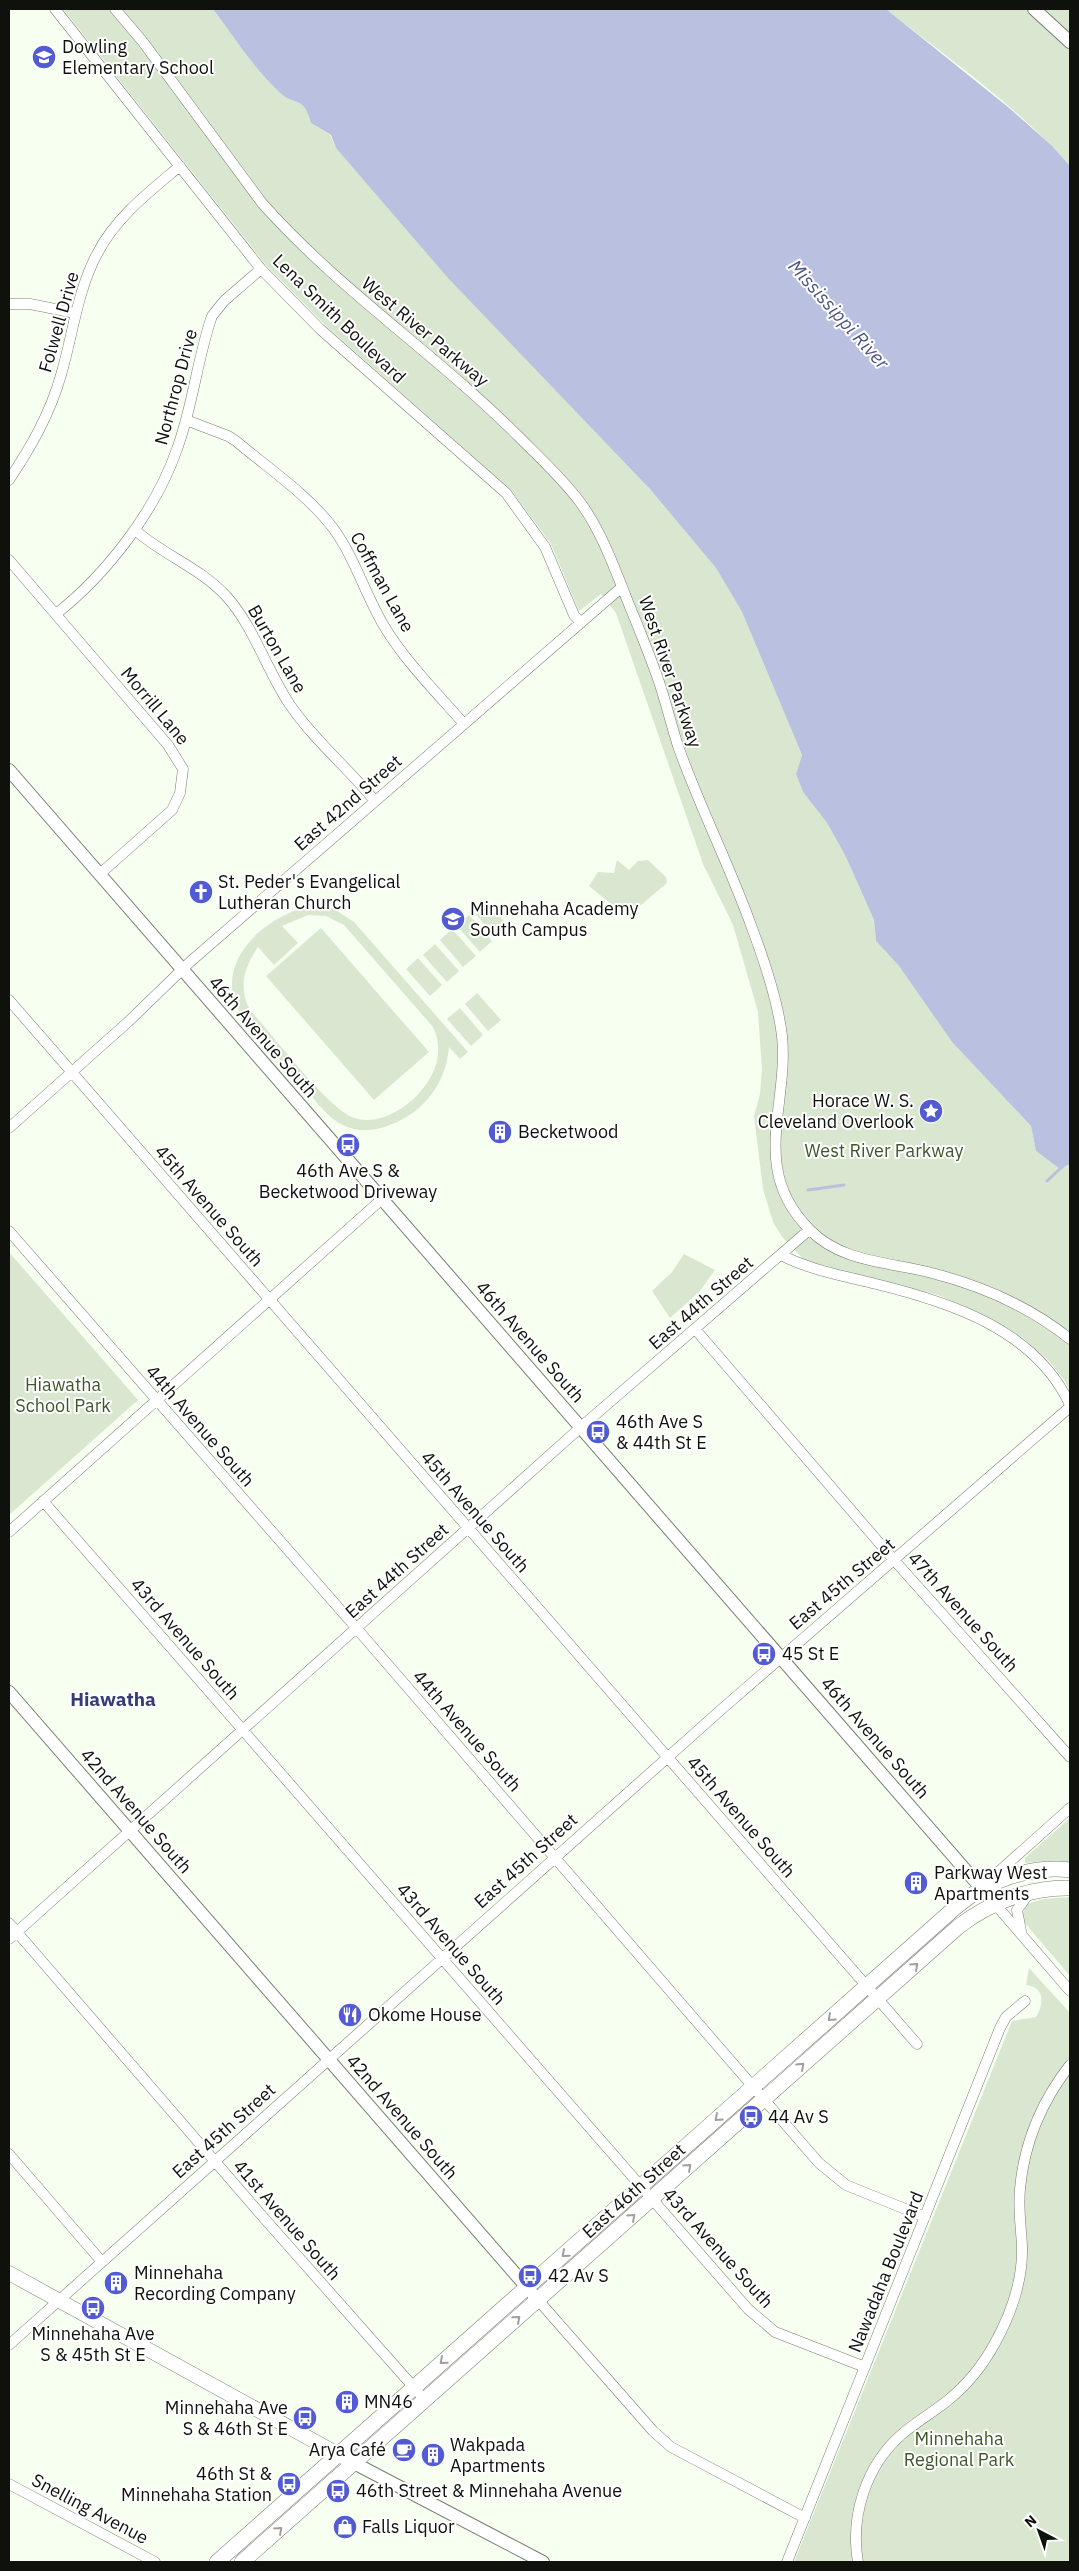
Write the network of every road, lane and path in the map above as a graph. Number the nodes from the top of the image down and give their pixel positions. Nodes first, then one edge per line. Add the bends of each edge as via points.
1 (55, 9) edge
2 (115, 9) edge
3 (1034, 9) edge
4 (1070, 42) edge
5 (180, 166) junction
6 (261, 269) junction
7 (9, 304) edge
8 (74, 313) junction
9 (186, 420) junction
10 (9, 480) edge
11 (135, 530) junction
12 (9, 560) edge
13 (622, 587) junction
14 (56, 614) junction
15 (581, 623) junction
16 (464, 724) junction
17 (9, 770) edge
18 (375, 801) junction
19 (101, 873) junction
20 (181, 970) junction
21 (9, 1000) edge
22 (71, 1072) junction
23 (9, 1128) edge
24 (382, 1199) junction
25 (809, 1230) junction
26 (9, 1231) edge
27 (781, 1255) junction
28 (269, 1300) junction
29 (695, 1330) junction
30 (1070, 1339) edge
31 (156, 1400) junction
32 (1070, 1406) edge
33 (581, 1427) junction
34 (43, 1501) junction
35 (467, 1529) junction
36 (9, 1532) edge
37 (894, 1560) junction
38 (357, 1628) junction
39 (782, 1657) junction
40 (9, 1692) edge
41 (244, 1730) junction
42 (668, 1757) junction
43 (1070, 1757) edge
44 (1070, 1808) edge
45 (130, 1830) junction
46 (555, 1858) junction
47 (1070, 1870) edge
48 (981, 1888) junction
49 (1070, 1888) edge
50 (1030, 1892) junction
51 (995, 1904) junction
52 (9, 1923) edge
53 (12, 1935) edge
54 (1023, 1937) junction
55 (441, 1959) junction
56 (867, 1986) junction
57 (1070, 1991) edge
58 (878, 1999) junction
59 (1025, 2001) dead end
60 (917, 2044) dead end
61 (329, 2060) junction
62 (1070, 2065) edge
63 (754, 2086) junction
64 (765, 2099) junction
65 (9, 2154) edge
66 (215, 2161) junction
67 (641, 2186) junction
68 (652, 2200) junction
69 (925, 2217) junction
70 (102, 2262) junction
71 (9, 2273) edge
72 (527, 2287) junction
73 (59, 2300) junction
74 (538, 2300) junction
75 (9, 2345) edge
76 (865, 2367) junction
77 (413, 2388) junction
78 (425, 2400) junction
79 (338, 2455) junction
80 (354, 2463) junction
81 (9, 2484) edge
82 (805, 2518) junction
83 (155, 2562) edge
84 (217, 2562) edge
85 (242, 2562) edge
86 (543, 2562) edge
87 (788, 2562) edge
88 (858, 2562) edge

1 - 5 street, Lena Smith Boulevard
2 - 13 street, West River Parkway via 281,224 329,273 458,379 562,481 591,520
3 - 4 street
5 - 6 street, Lena Smith Boulevard
5 - 8 street, Folwell Drive via 132,206 112,230 97,254
6 - 9 street, Northrop Drive via 224,301 212,316
6 - 15 street, Lena Smith Boulevard via 320,329 506,493 545,547 574,615
7 - 8 street via 30,304
8 - 10 street, Folwell Drive via 70,343 46,418
9 - 11 street, Northrop Drive via 177,450
9 - 16 street, Coffman Lane via 232,438 314,506 348,549 385,628
11 - 14 street, Northrop Drive via 83,591
11 - 18 street, Burton Lane via 227,597 290,705
12 - 14 street, Morrill Lane
13 - 15 street, East 42nd Street
13 - 25 street, West River Parkway via 646,645 695,791 737,888 764,969 782,1034 783,1063 774,1138 776,1162 788,1199
14 - 19 street, Morrill Lane via 168,745 183,769 180,793 172,810
15 - 16 street, East 42nd Street
16 - 18 street, East 42nd Street
17 - 19 street, 46th Avenue South
18 - 20 street, East 42nd Street
19 - 20 street, 46th Avenue South
20 - 22 street, East 42nd Street
20 - 24 street, 46th Avenue South
21 - 22 street, 45th Avenue South
22 - 23 street, East 42nd Street
22 - 28 street, 45th Avenue South
24 - 28 street
24 - 33 street, 46th Avenue South
25 - 27 street, East 44th Street
25 - 30 street, West River Parkway via 846,1254 926,1272 1000,1296 1033,1313
26 - 31 street, 44th Avenue South
27 - 29 street, East 44th Street
27 - 32 street via 825,1272 928,1298 995,1327 1039,1359 1056,1379
28 - 31 street
28 - 35 street, 45th Avenue South
29 - 33 street, East 44th Street
29 - 37 street, 47th Avenue South
31 - 34 street
31 - 38 street, 44th Avenue South
32 - 37 street, East 45th Street
33 - 35 street, East 44th Street
33 - 39 street, 46th Avenue South
34 - 36 street
34 - 41 street, 43rd Avenue South
35 - 38 street, East 44th Street
35 - 42 street, 45th Avenue South
37 - 39 street, East 45th Street
37 - 43 street, 47th Avenue South
38 - 41 street, East 44th Street
38 - 46 street, 44th Avenue South
39 - 42 street, East 45th Street
39 - 48 street, 46th Avenue South
40 - 45 street, 42nd Avenue South
41 - 45 street, East 44th Street
41 - 55 street, 43rd Avenue South
42 - 46 street, East 45th Street
42 - 56 street, 45th Avenue South
44 - 48 street, East 46th Street
45 - 53 street, East 44th Street
45 - 61 street, 42nd Avenue South
46 - 55 street, East 45th Street
46 - 63 street, 44th Avenue South
47 - 48 main road, East 46th Street via 1021,1874
48 - 51 street, 46th Avenue South
48 - 56 main road, East 46th Street
49 - 50 main road, East 46th Street
50 - 51 main road, East 46th Street
50 - 54 street, 46th Avenue South via 1017,1910
51 - 54 street, 46th Avenue South
58 -> 51 main road, East 46th Street via 964,1922
52 - 53 street, 41st Avenue South
53 - 66 street, 41st Avenue South
54 - 57 street, 46th Avenue South
55 - 61 street, East 45th Street
55 - 67 street, 43rd Avenue South
56 - 58 street, 45th Avenue South
56 -> 63 main road, East 46th Street
58 - 60 street, 45th Avenue South
64 -> 58 main road, East 46th Street
59 - 69 street, Nawadaha Boulevard via 1006,2017 1000,2028
61 - 66 street, East 45th Street
61 - 72 street, 42nd Avenue South
62 - 88 street via 1049,2096 1028,2143 1020,2190 1021,2261 1003,2326 981,2366 965,2385 900,2436 882,2456 859,2506 856,2528
63 - 64 street, 44th Avenue South
63 -> 67 main road, East 46th Street
68 -> 64 main road, East 46th Street
64 - 69 street, 44th Avenue South via 832,2175 846,2185
65 - 70 street
66 - 70 street, East 45th Street
66 - 77 street, 41st Avenue South
67 - 68 street, 43rd Avenue South
67 -> 72 main road, East 46th Street
74 -> 68 main road, East 46th Street
68 - 76 street, 43rd Avenue South via 763,2323 775,2332
69 - 76 street, Nawadaha Boulevard
70 - 73 street, East 45th Street
71 - 73 main road
72 - 74 street, 42nd Avenue South
72 -> 77 main road, East 46th Street
73 - 75 street, East 45th Street
73 - 79 main road
78 -> 74 main road, East 46th Street
74 - 82 street, 42nd Avenue South via 653,2431 671,2447
76 - 82 street, Nawadaha Boulevard
77 - 78 street, 41st Avenue South
77 - 79 main road, East 46th Street
78 - 80 main road, East 46th Street
79 - 80 main road
79 - 84 main road, East 46th Street
85 -> 80 main road, East 46th Street
80 - 86 street
81 - 83 street, Snelling Avenue
82 - 87 street, Nawadaha Boulevard

